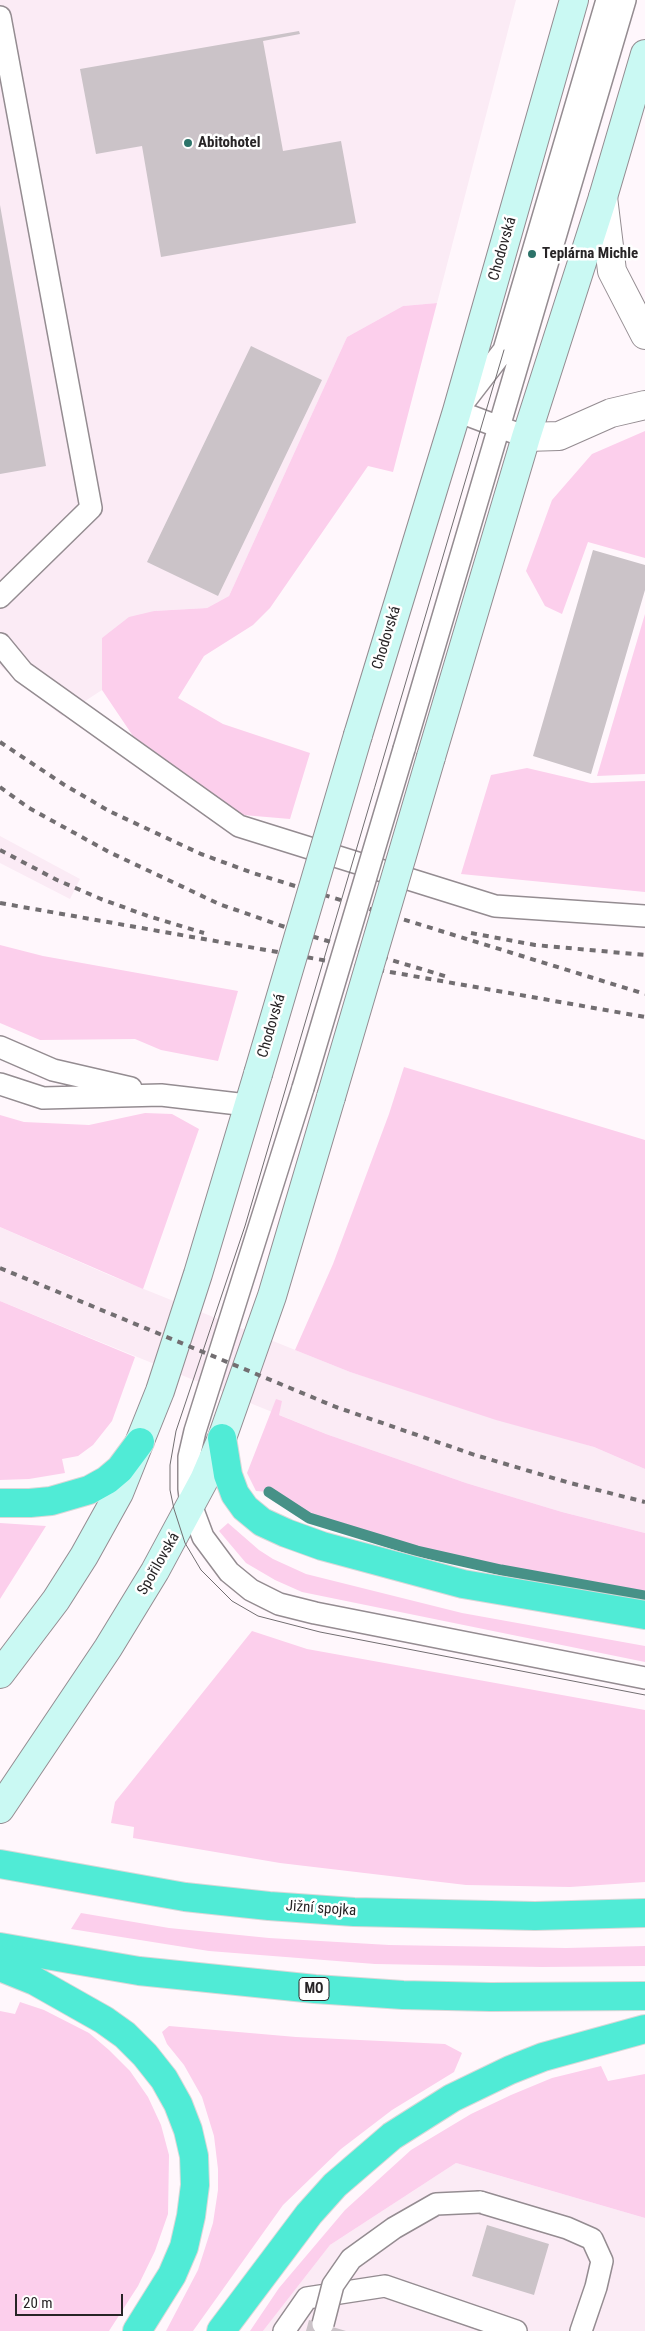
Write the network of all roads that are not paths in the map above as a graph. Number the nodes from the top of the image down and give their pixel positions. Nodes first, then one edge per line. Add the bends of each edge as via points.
1 (574, 0) edge
2 (607, 0) edge
3 (625, 0) edge
4 (0, 17) edge
5 (645, 54) edge
6 (603, 197) junction
7 (645, 335) edge
8 (645, 405) edge
9 (457, 411) junction
10 (498, 426) junction
11 (526, 437) junction
12 (0, 597) edge
13 (0, 644) edge
14 (645, 916) edge
15 (0, 1047) edge
16 (0, 1084) edge
17 (161, 1095) junction
18 (247, 1105) junction
19 (222, 1438) junction
20 (140, 1442) junction
21 (0, 1503) edge
22 (191, 1504) junction
23 (645, 1615) edge
24 (0, 1674) edge
25 (645, 1678) edge
26 (0, 1809) edge
27 (0, 1864) edge
28 (645, 1913) edge
29 (0, 1946) edge
30 (0, 1967) edge
31 (645, 1996) edge
32 (645, 2029) edge
33 (323, 2324) dead end
34 (137, 2331) edge
35 (222, 2331) edge
36 (284, 2331) edge
37 (516, 2331) edge
38 (581, 2331) edge

1 - 9 main road, Chodovská
2 - 9 lane via 504,350
3 - 10 lane
4 - 12 lane via 91,508
5 - 6 main road
6 - 7 street via 612,271
6 - 11 main road
8 - 11 street via 611,413 559,436
9 - 10 lane
9 - 18 main road, Chodovská, bridge
10 - 11 lane
10 - 22 lane, bridge via 303,1088 195,1431 189,1458
11 - 19 main road, Spořilovská, bridge via 272,1296
13 - 14 lane via 23,672 239,826 495,906
15 - 17 lane via 54,1070
16 - 17 lane via 44,1098
17 - 18 lane
18 - 20 main road, Chodovská via 198,1274
19 - 22 main road, Spořilovská
19 - 23 highway via 228,1475 235,1494 245,1508 262,1522 286,1533 322,1546 463,1584
20 - 21 highway via 120,1469 89,1490 50,1501
20 - 24 main road via 119,1493 84,1556 56,1600
22 - 25 lane via 203,1537 228,1572 251,1590 279,1604
22 - 26 main road, Spořilovská via 113,1640
27 - 28 highway, Jižní spojka via 195,1898 269,1906 354,1912 535,1916
29 - 31 highway, MO via 51,1957 217,1980 324,1990 491,1998
30 - 34 highway via 35,1981 125,2035 164,2079 188,2130 194,2156 195,2185 184,2246 172,2275
32 - 35 highway via 543,2057 510,2070 452,2098 392,2136 335,2185 315,2207
33 - 38 lane, bridge via 333,2285 351,2259 394,2228 436,2204 480,2202 567,2228 592,2239 602,2261
36 - 37 lane via 307,2298 385,2286

